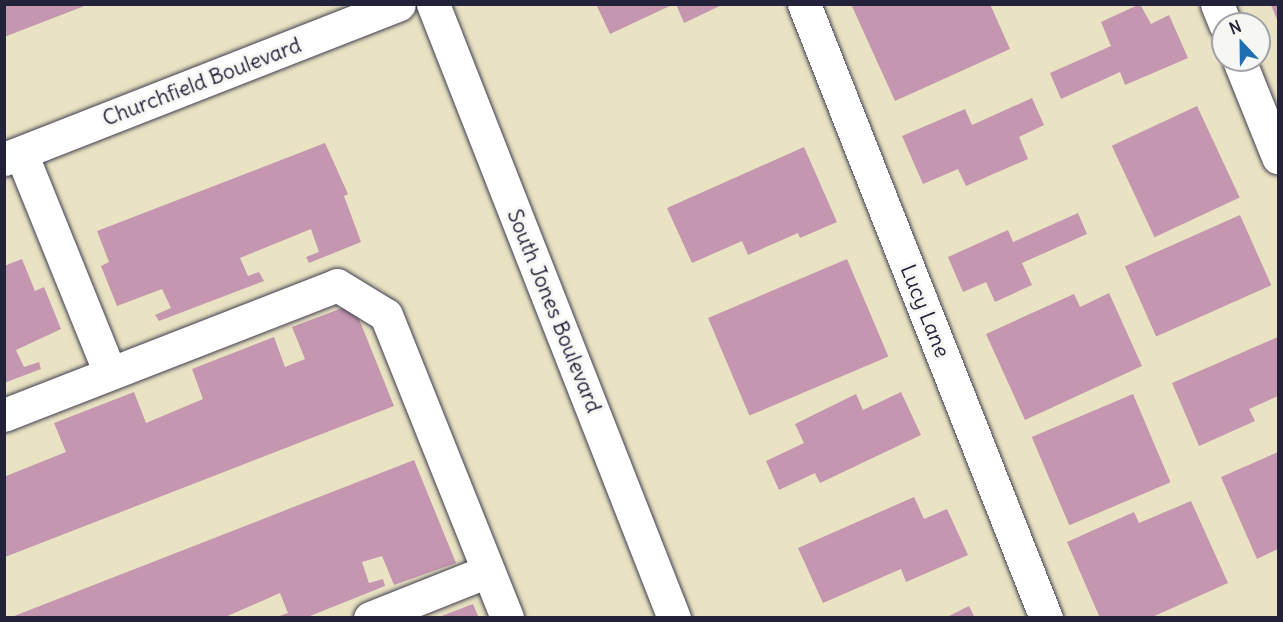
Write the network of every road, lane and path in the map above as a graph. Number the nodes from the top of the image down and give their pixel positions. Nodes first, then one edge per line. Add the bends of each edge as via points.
1 (399, 4) edge
2 (433, 4) edge
3 (804, 4) edge
4 (1244, 72) edge
5 (13, 156) edge
6 (1278, 157) edge
7 (109, 371) junction
8 (4, 415) edge
9 (488, 571) junction
10 (370, 618) edge
11 (507, 618) edge
12 (674, 618) edge
13 (1046, 618) edge

1 - 5 street, Churchfield Boulevard
2 - 12 street, South Jones Boulevard
3 - 13 street, Lucy Lane
4 - 6 street
5 - 7 street
7 - 8 street
7 - 9 street via 337,285 386,315
9 - 10 street
9 - 11 street

